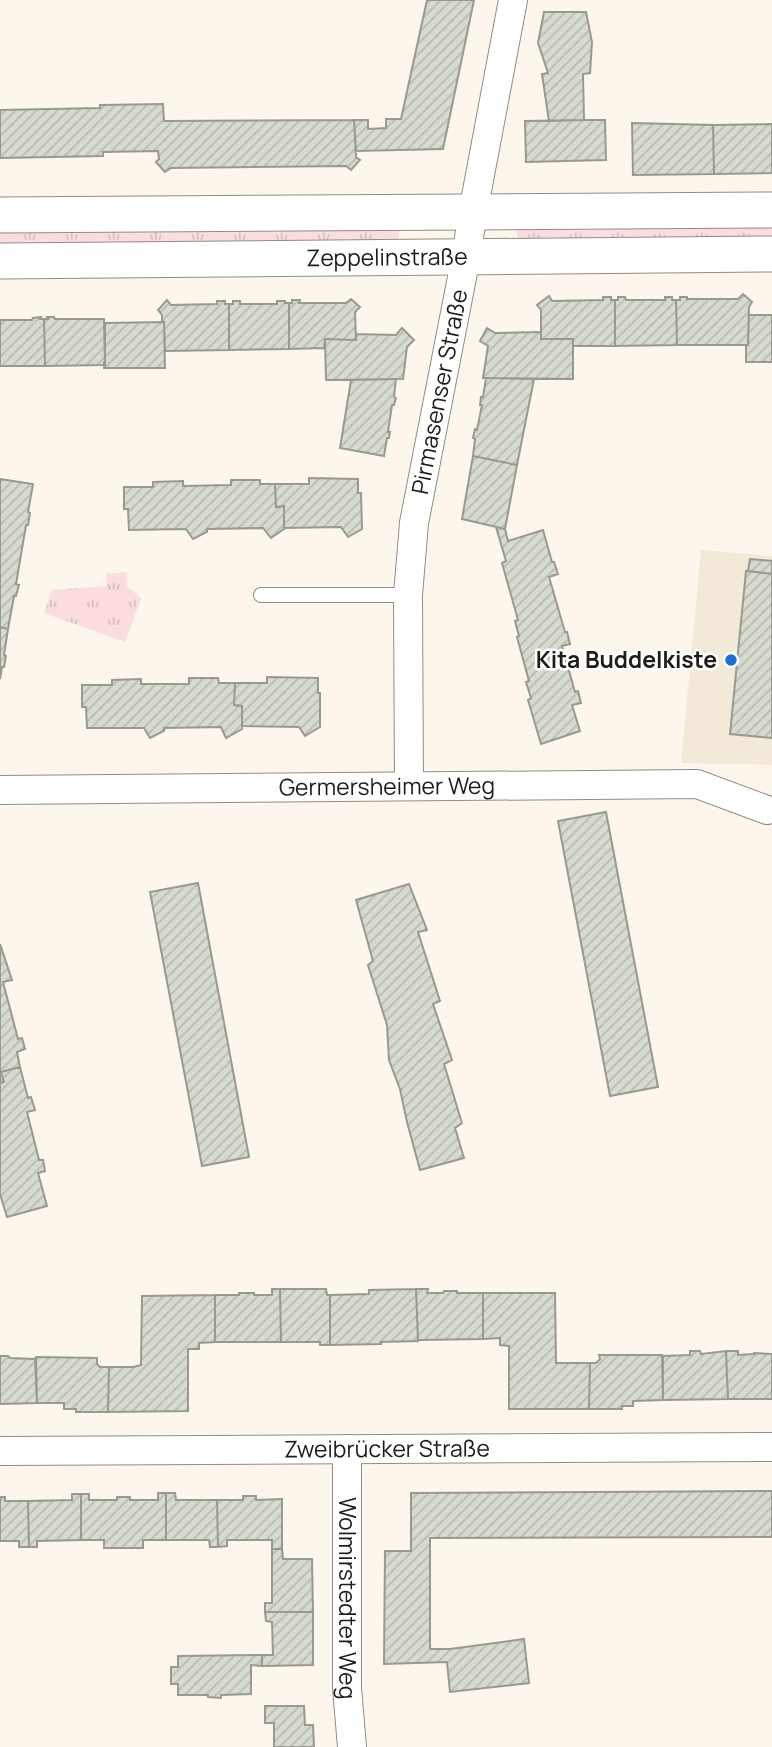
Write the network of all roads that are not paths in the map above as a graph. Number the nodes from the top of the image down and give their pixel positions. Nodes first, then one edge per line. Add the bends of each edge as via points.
1 (513, 0) edge
2 (772, 210) edge
3 (473, 212) junction
4 (0, 215) edge
5 (772, 254) edge
6 (466, 257) junction
7 (0, 261) edge
8 (408, 595) junction
9 (261, 596) dead end
10 (409, 786) junction
11 (0, 790) edge
12 (767, 810) dead end
13 (772, 1447) edge
14 (346, 1449) junction
15 (0, 1451) edge
16 (352, 1747) edge

1 - 3 street, Pirmasenser Straße
2 - 3 street, Zeppelinstraße
3 - 4 street, Zeppelinstraße
3 - 6 street, Pirmasenser Straße
5 - 6 street, Zeppelinstraße
6 - 7 street, Zeppelinstraße
6 - 8 street, Pirmasenser Straße via 414,523
8 - 9 lane
8 - 10 street, Pirmasenser Straße
10 - 11 street, Germersheimer Weg
10 - 12 street, Germersheimer Weg via 697,784
13 - 14 street, Zweibrücker Straße
14 - 15 street, Zweibrücker Straße
14 - 16 street, Wolmirstedter Weg via 347,1688

